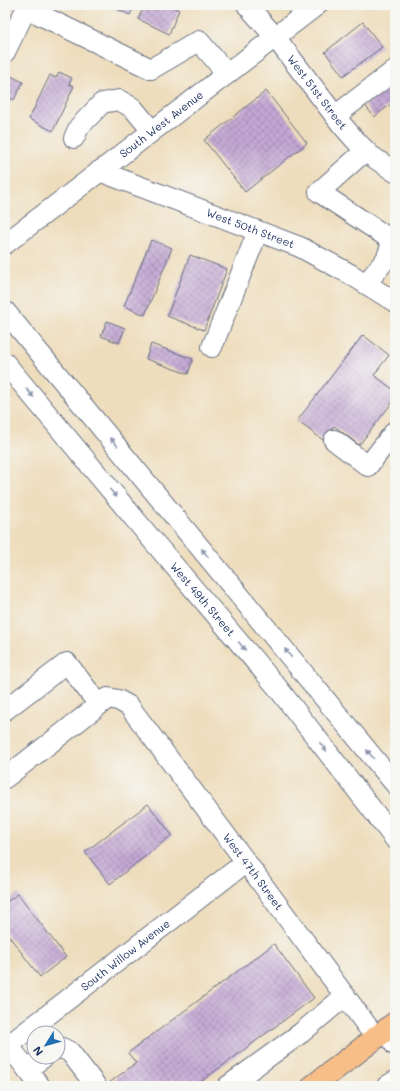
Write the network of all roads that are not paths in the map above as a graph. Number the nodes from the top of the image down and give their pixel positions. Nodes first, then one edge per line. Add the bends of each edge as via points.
1 (247, 5) edge
2 (27, 7) edge
3 (308, 8) edge
4 (275, 37) junction
5 (5, 52) edge
6 (395, 70) edge
7 (226, 74) junction
8 (335, 116) junction
9 (152, 131) junction
10 (74, 138) dead end
11 (365, 151) junction
12 (99, 171) junction
13 (395, 172) edge
14 (258, 231) junction
15 (5, 244) edge
16 (366, 284) junction
17 (395, 302) edge
18 (5, 311) edge
19 (212, 347) dead end
20 (5, 363) edge
21 (395, 430) edge
22 (334, 440) dead end
23 (99, 705) junction
24 (5, 710) edge
25 (5, 778) edge
26 (395, 784) edge
27 (395, 839) edge
28 (246, 862) junction
29 (345, 996) junction
30 (388, 1034) edge
31 (7, 1046) edge
32 (66, 1050) edge
33 (34, 1065) edge
34 (27, 1070) junction
35 (395, 1080) edge
36 (40, 1086) edge
37 (96, 1086) edge
38 (228, 1086) edge
39 (313, 1086) edge
40 (387, 1086) edge

1 - 4 street, West 51st Street
2 - 5 street
2 - 7 street via 151,69 199,41
3 - 4 street, South West Avenue
4 - 7 street, South West Avenue
4 - 8 street, West 51st Street
6 - 8 street
7 - 9 street, South West Avenue
8 - 11 street, West 51st Street
9 - 10 street via 133,108 119,100 102,103 79,127
9 - 12 street, South West Avenue
11 - 13 street, West 51st Street
11 - 16 street via 319,192 393,241 386,259
12 - 14 street, West 50th Street
12 - 15 street, South West Avenue
14 - 16 street, West 50th Street via 300,247
14 - 19 street
16 - 17 street, West 50th Street
26 -> 18 street
20 -> 27 street, West 49th Street via 277,687
21 - 22 street via 368,466
23 - 24 street via 67,663
23 - 25 street
23 - 28 street, West 47th Street via 108,698 129,706
28 - 29 street, West 47th Street
28 - 31 street, South Willow Avenue
29 - 30 street, West 47th Street
29 - 38 street via 301,1033
30 - 39 main road
31 - 34 street
32 - 37 street
33 - 34 street
34 - 36 street
35 - 40 street

